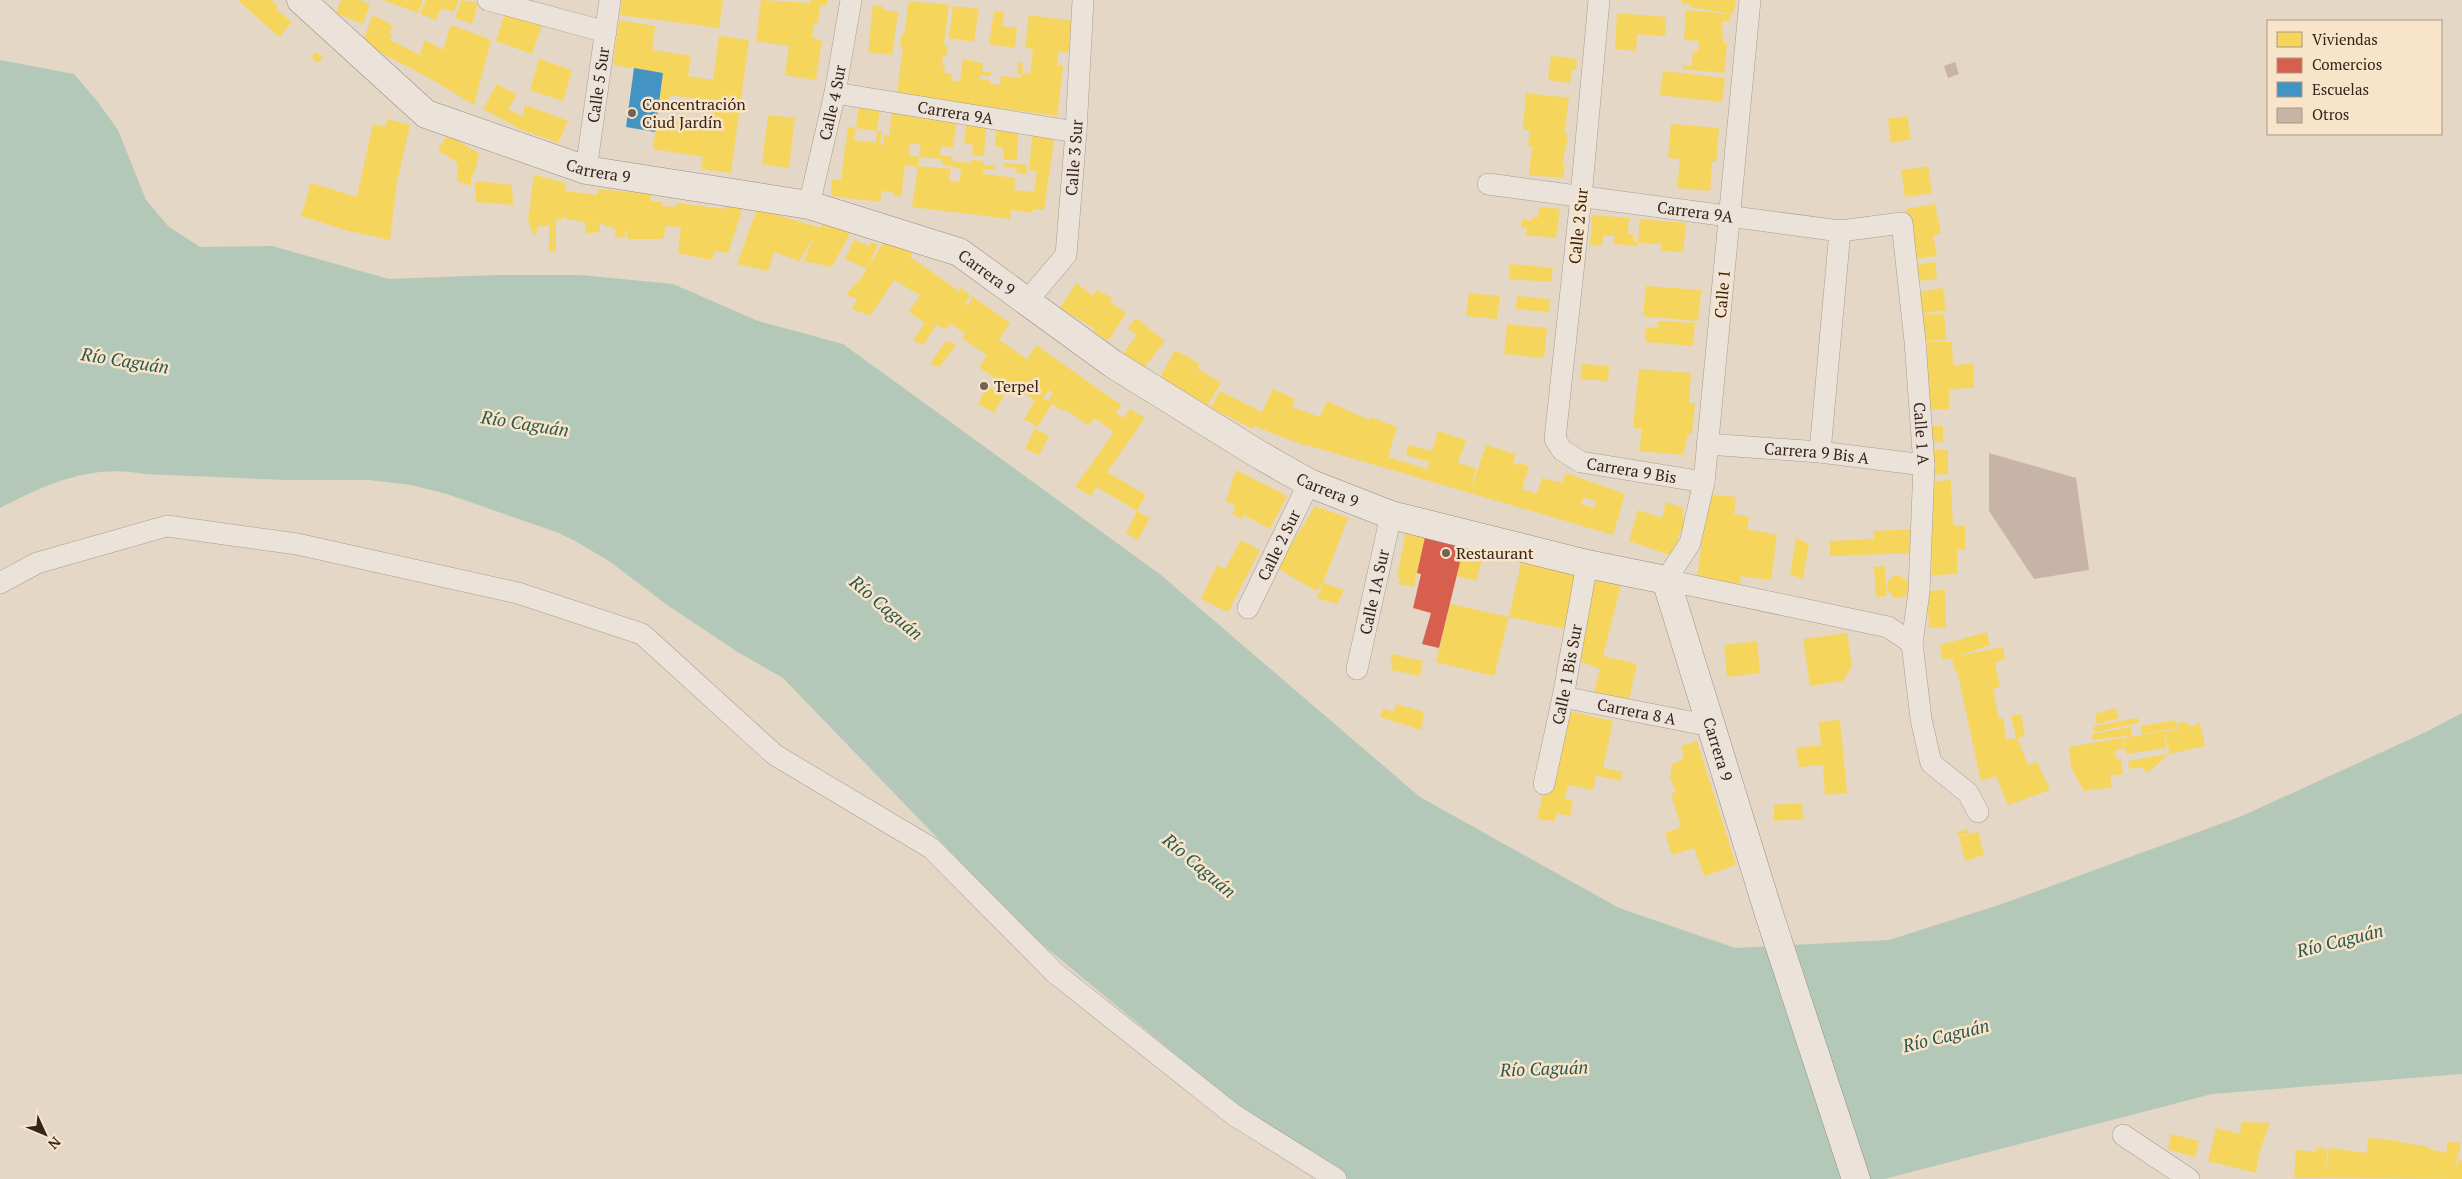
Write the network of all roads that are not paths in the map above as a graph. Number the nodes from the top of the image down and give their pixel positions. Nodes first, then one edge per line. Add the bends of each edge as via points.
1 (301, 0) edge
2 (488, 0) edge
3 (610, 0) edge
4 (851, 0) edge
5 (1084, 0) edge
6 (1600, 0) edge
7 (1750, 0) edge
8 (606, 32) junction
9 (835, 93) junction
10 (1076, 132) junction
11 (586, 170) junction
12 (1488, 184) dead end
13 (1581, 197) junction
14 (809, 204) junction
15 (1729, 216) junction
16 (1902, 223) joint
17 (1840, 231) junction
18 (1027, 301) junction
19 (1707, 444) junction
20 (1562, 450) joint
21 (1820, 452) junction
22 (1924, 465) junction
23 (1704, 482) junction
24 (1309, 483) junction
25 (1391, 516) junction
26 (1587, 564) junction
27 (1666, 580) junction
28 (0, 583) edge
29 (1248, 608) dead end
30 (1912, 643) junction
31 (1357, 668) dead end
32 (1563, 697) junction
33 (1710, 726) junction
34 (1544, 784) dead end
35 (1978, 812) dead end
36 (2123, 1135) dead end
37 (1336, 1179) edge
38 (1856, 1179) edge
39 (2189, 1179) edge

1 - 11 main road, Carrera 9 via 426,114
2 - 8 street
3 - 8 street, Calle 5 Sur
4 - 9 street, Calle 4 Sur
5 - 10 street, Calle 3 Sur
6 - 13 street, Calle 2 Sur
7 - 15 street, Calle 1
8 - 11 street, Calle 5 Sur
9 - 10 street, Carrera 9A
9 - 14 street, Calle 4 Sur
10 - 18 street, Calle 3 Sur via 1066,256
11 - 14 main road, Carrera 9
12 - 13 street, Carrera 9A
13 - 15 street, Carrera 9A
13 - 20 street, Calle 2 Sur via 1555,439
14 - 18 main road, Carrera 9 via 959,252
15 - 17 street, Carrera 9A
15 - 19 street, Calle 1
16 - 17 street, Carrera 9A
16 - 22 street, Calle 1 A
17 - 21 street
18 - 24 main road, Carrera 9 via 1112,364
19 - 21 street, Carrera 9 Bis A
19 - 23 street, Calle 1
20 - 23 street, Carrera 9 Bis via 1581,462
21 - 22 street, Carrera 9 Bis A
22 - 30 street, Calle 1 A via 1919,592
23 - 27 street, Calle 1 via 1690,543
24 - 25 main road, Carrera 9
24 - 29 street, Calle 2 Sur
25 - 26 main road, Carrera 9
25 - 31 street, Calle 1A Sur
26 - 27 main road, Carrera 9
26 - 32 street, Calle 1 Bis Sur
27 - 30 street, Carrera 9 via 1888,628
27 - 33 main road, Carrera 9
28 - 37 street via 36,563 167,526 297,544 518,593 642,634 775,755 932,848 1055,972 1234,1115
30 - 35 street, Calle 1 A via 1921,719 1931,763 1968,793
32 - 33 street, Carrera 8 A
32 - 34 street, Calle 1 Bis Sur
33 - 38 main road, Carrera 9
36 - 39 street

